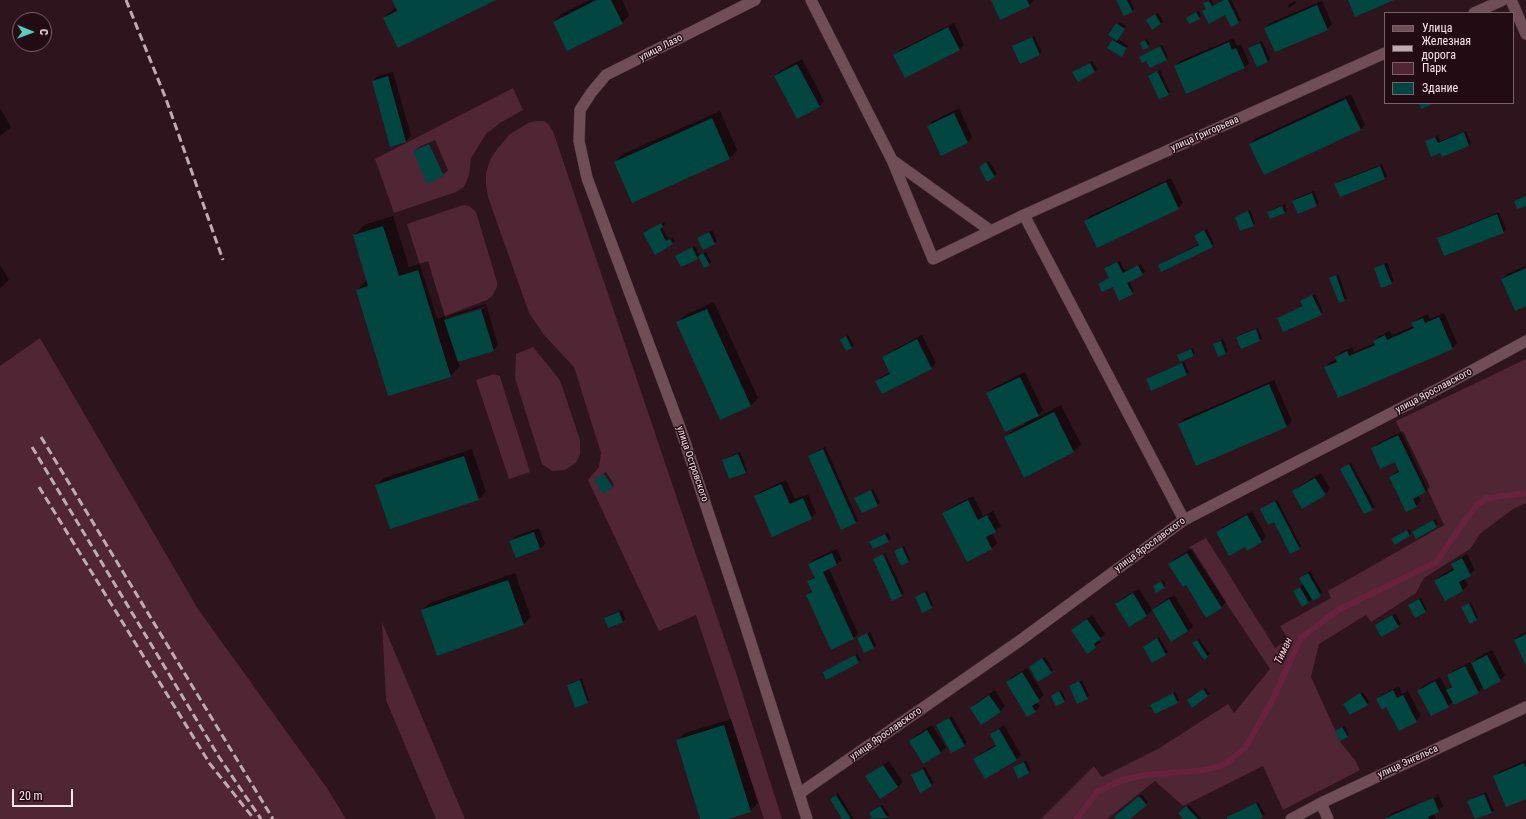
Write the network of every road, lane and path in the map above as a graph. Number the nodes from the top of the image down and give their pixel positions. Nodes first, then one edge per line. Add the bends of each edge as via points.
1 (755, 0) edge
2 (811, 0) edge
3 (1503, 0) edge
4 (1511, 0) edge
5 (1476, 12) edge
6 (1526, 34) edge
7 (1384, 53) edge
8 (580, 110) joint
9 (892, 160) junction
10 (1024, 215) junction
11 (991, 231) junction
12 (1526, 341) edge
13 (1184, 520) junction
14 (1526, 707) edge
15 (800, 794) junction
16 (1321, 803) junction
17 (807, 819) edge
18 (1291, 819) edge
19 (1328, 819) edge

1 - 8 street, улица Лазо via 606,75
2 - 9 street
3 - 5 street
4 - 6 street
7 - 10 street, улица Григорьева
8 - 15 street, улица Островского via 579,141 587,178 682,433
9 - 11 street
9 - 11 street, улица Григорьева via 933,259
10 - 11 street, улица Григорьева
10 - 13 street
12 - 13 street, улица Ярославского
13 - 15 street, улица Ярославского via 1012,646
14 - 16 street, улица Энгельса
15 - 17 street, улица Островского
16 - 18 street, улица Энгельса
16 - 19 street

